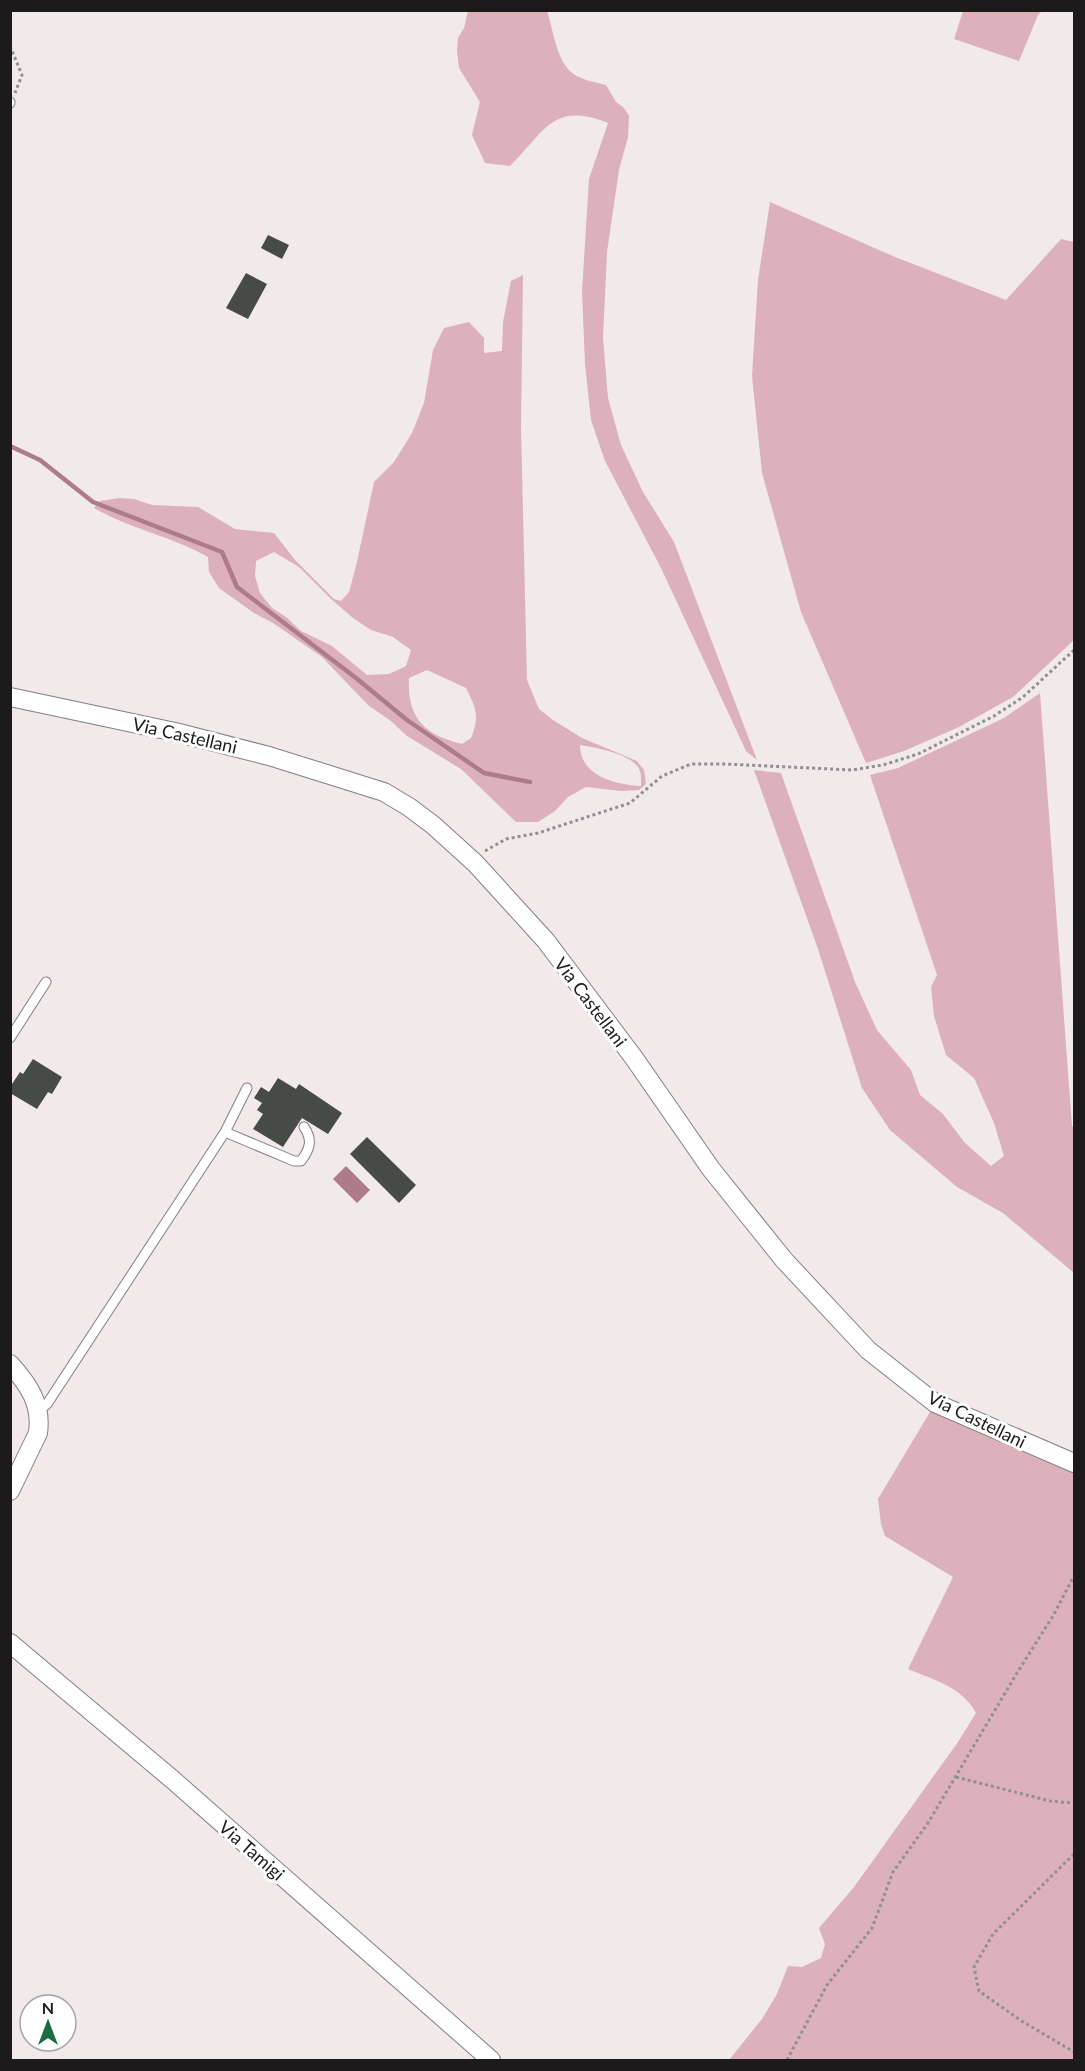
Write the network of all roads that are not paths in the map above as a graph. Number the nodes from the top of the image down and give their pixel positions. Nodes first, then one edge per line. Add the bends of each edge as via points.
1 (10, 697) edge
2 (46, 982) dead end
3 (10, 1038) edge
4 (247, 1088) dead end
5 (304, 1127) dead end
6 (225, 1132) junction
7 (10, 1364) edge
8 (38, 1412) junction
9 (1074, 1463) edge
10 (10, 1491) edge
11 (10, 1642) edge
12 (490, 2061) edge

1 - 9 street, Via Castellani via 269,756 384,792 433,825 472,860 546,941 711,1169 784,1260 868,1350 935,1403
2 - 3 lane
4 - 6 lane
5 - 6 lane via 310,1135 310,1147 301,1161
6 - 8 lane via 47,1404
7 - 8 street via 28,1384
8 - 10 street via 38,1433
11 - 12 street, Via Tamigi via 182,1788

